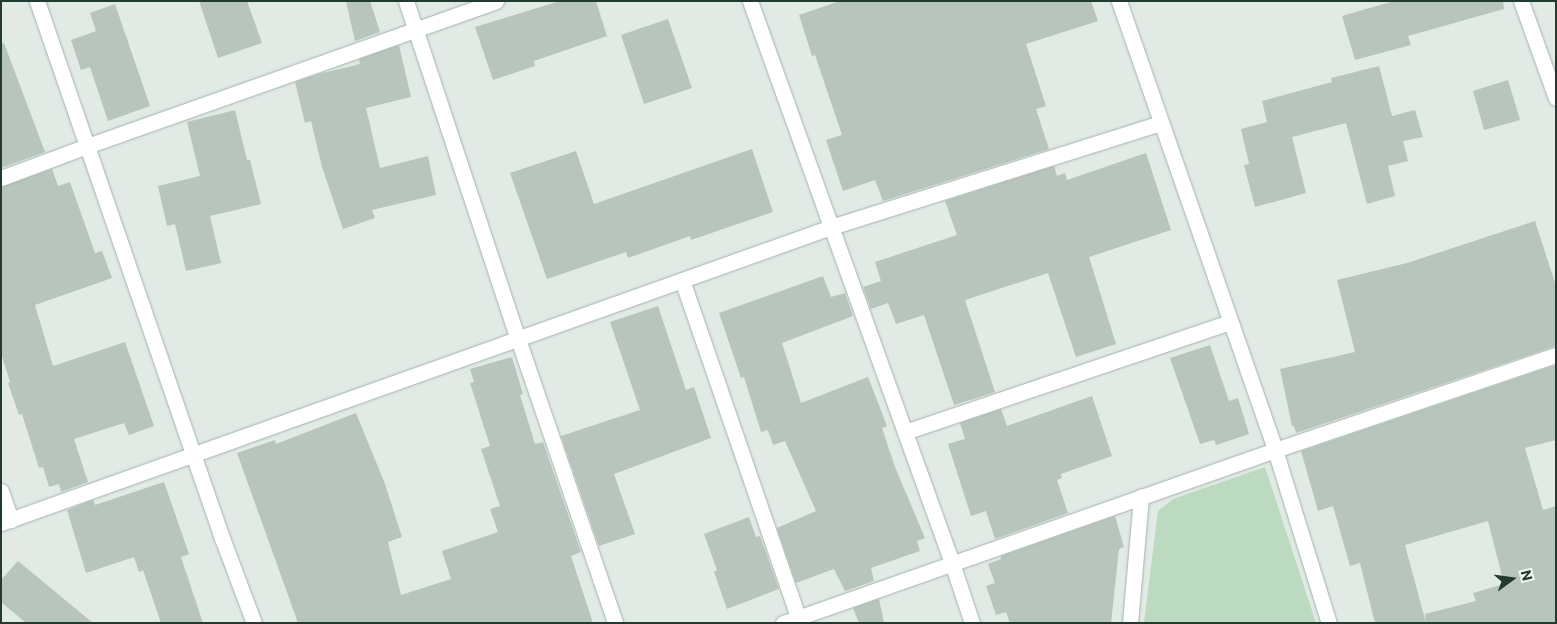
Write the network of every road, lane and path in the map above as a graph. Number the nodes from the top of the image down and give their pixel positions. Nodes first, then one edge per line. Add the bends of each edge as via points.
1 (37, 1) edge
2 (406, 1) edge
3 (496, 1) edge
4 (750, 1) edge
5 (1118, 1) edge
6 (1521, 1) edge
7 (416, 29) junction
8 (1556, 98) edge
9 (1161, 123) junction
10 (87, 146) junction
11 (1, 178) edge
12 (832, 227) junction
13 (682, 280) junction
14 (1230, 322) junction
15 (518, 339) junction
16 (1556, 355) edge
17 (905, 432) junction
18 (1275, 450) junction
19 (195, 456) junction
20 (1, 491) edge
21 (1142, 496) junction
22 (6, 522) edge
23 (952, 563) junction
24 (798, 617) junction
25 (254, 623) edge
26 (615, 623) edge
27 (783, 623) edge
28 (972, 623) edge
29 (1130, 623) edge
30 (1329, 623) edge

1 - 10 street
2 - 7 street
3 - 7 street
4 - 12 street
5 - 9 street
6 - 8 street
7 - 10 street
7 - 15 street
9 - 12 street
9 - 14 street
10 - 11 street
10 - 19 street
12 - 13 street
12 - 17 street
13 - 15 street
13 - 24 street
14 - 17 street
14 - 18 street
15 - 19 street
15 - 26 street
16 - 18 street
17 - 23 street
18 - 21 street
18 - 30 street
19 - 22 street
19 - 25 street
20 - 22 street
21 - 23 street
21 - 29 street
23 - 24 street
23 - 28 street
24 - 27 street

